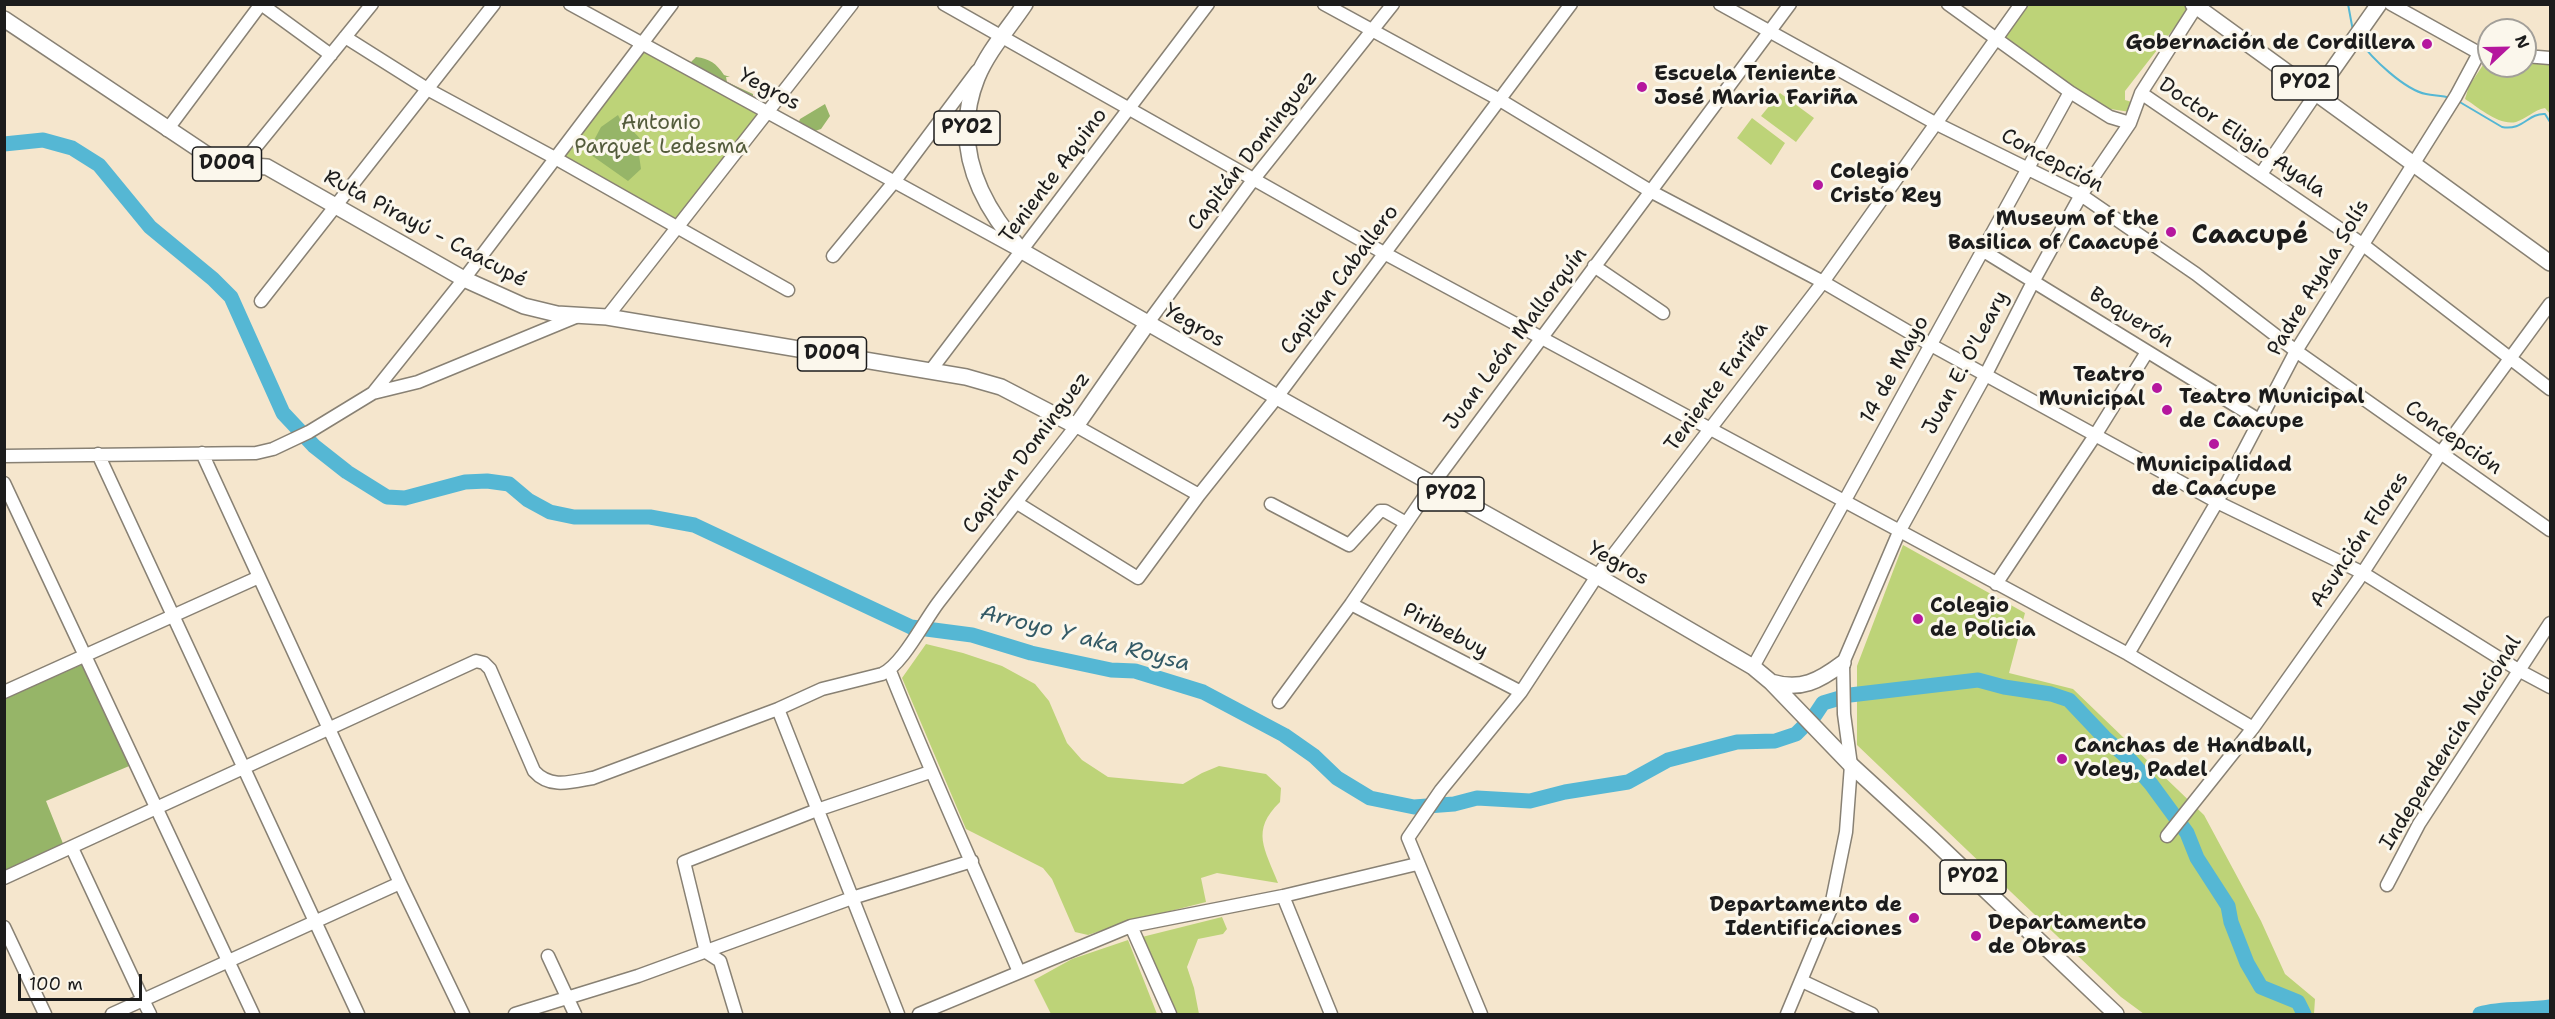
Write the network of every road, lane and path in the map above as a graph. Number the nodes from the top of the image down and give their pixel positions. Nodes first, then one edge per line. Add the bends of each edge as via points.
1 (261, 4) edge
2 (372, 4) edge
3 (494, 4) edge
4 (570, 4) edge
5 (672, 4) edge
6 (852, 4) edge
7 (944, 4) edge
8 (1025, 4) edge
9 (1208, 4) edge
10 (1324, 4) edge
11 (1393, 4) edge
12 (1571, 4) edge
13 (1720, 4) edge
14 (1790, 4) edge
15 (1948, 4) edge
16 (2021, 4) edge
17 (2391, 4) edge
18 (2195, 5) edge
19 (2377, 8) edge
20 (4, 19) edge
21 (1373, 30) junction
22 (1770, 32) junction
23 (1002, 36) junction
24 (345, 37) junction
25 (1995, 40) junction
26 (642, 45) junction
27 (2477, 49) edge
28 (331, 55) junction
29 (2477, 63) edge
30 (429, 90) junction
31 (2070, 92) junction
32 (2317, 92) junction
33 (2141, 93) junction
34 (1500, 100) junction
35 (1130, 108) junction
36 (769, 114) junction
37 (1935, 123) junction
38 (2130, 123) junction
39 (167, 130) junction
40 (555, 158) junction
41 (2413, 161) junction
42 (242, 164) junction
43 (2028, 169) junction
44 (2261, 174) junction
45 (1253, 180) junction
46 (894, 182) junction
47 (1652, 192) junction
48 (2081, 195) junction
49 (337, 207) junction
50 (679, 228) junction
51 (2362, 244) junction
52 (1982, 250) junction
53 (1022, 251) junction
54 (1384, 253) junction
55 (833, 256) dead end
56 (2550, 263) edge
57 (1594, 266) junction
58 (464, 279) junction
59 (2034, 280) junction
60 (1823, 282) junction
61 (788, 290) dead end
62 (261, 301) dead end
63 (2550, 304) edge
64 (1663, 313) dead end
65 (579, 315) junction
66 (607, 317) junction
67 (1147, 324) junction
68 (1541, 338) junction
69 (1931, 345) junction
70 (2296, 351) junction
71 (2147, 352) junction
72 (2511, 358) junction
73 (931, 370) junction
74 (1986, 374) junction
75 (2550, 389) edge
76 (373, 393) junction
77 (1277, 397) junction
78 (2259, 420) junction
79 (1076, 426) junction
80 (1711, 429) junction
81 (2096, 434) junction
82 (201, 453) junction
83 (2440, 453) junction
84 (98, 454) junction
85 (4, 456) edge
86 (4, 483) edge
87 (1433, 483) junction
88 (1199, 495) junction
89 (1844, 501) junction
90 (1017, 502) junction
91 (2217, 502) junction
92 (1271, 504) dead end
93 (1406, 523) junction
94 (2550, 530) edge
95 (1899, 532) junction
96 (2363, 573) junction
97 (1597, 576) junction
98 (259, 577) junction
99 (1996, 584) junction
100 (1352, 604) junction
101 (172, 617) junction
102 (2550, 623) edge
103 (2128, 654) junction
104 (85, 657) junction
105 (1843, 663) junction
106 (1753, 667) junction
107 (890, 671) junction
108 (2520, 671) junction
109 (1771, 682) junction
110 (2550, 687) edge
111 (4, 692) edge
112 (1521, 692) junction
113 (1279, 702) dead end
114 (778, 709) junction
115 (330, 728) junction
116 (2253, 728) junction
117 (1851, 765) junction
118 (244, 766) junction
119 (930, 772) junction
120 (156, 807) junction
121 (817, 810) junction
122 (2167, 836) dead end
123 (72, 848) junction
124 (972, 861) junction
125 (1417, 864) junction
126 (4, 878) edge
127 (400, 883) junction
128 (2387, 885) dead end
129 (1282, 896) junction
130 (852, 898) junction
131 (315, 920) junction
132 (1131, 926) junction
133 (4, 927) edge
134 (706, 952) junction
135 (548, 956) dead end
136 (228, 961) junction
137 (1019, 972) junction
138 (1802, 981) junction
139 (567, 997) junction
140 (143, 1000) junction
141 (2112, 1013) edge
142 (45, 1014) edge
143 (112, 1014) edge
144 (150, 1014) edge
145 (253, 1014) edge
146 (358, 1014) edge
147 (463, 1014) edge
148 (514, 1014) edge
149 (575, 1014) edge
150 (736, 1014) edge
151 (898, 1014) edge
152 (919, 1014) edge
153 (1170, 1014) edge
154 (1331, 1014) edge
155 (1481, 1014) edge
156 (1787, 1014) edge
157 (1872, 1014) edge

1 - 28 street
1 - 39 street
2 - 24 street
3 - 30 street
4 - 26 street, Yegros
5 - 26 street
6 - 36 street
7 - 23 street
8 - 23 main road, PY02
9 - 35 street, Teniente Aquino
10 - 21 street
11 - 21 street, Capitán Dominguez
12 - 34 street, Capitan Caballero
13 - 22 street, Concepción
14 - 22 street, Juan León Mallorquín
15 - 25 street
16 - 25 street, Teniente Fariña
17 - 27 street
18 - 32 main road, PY02
18 - 33 street, Juan E. O'Leary
19 - 32 main road
20 - 39 main road, Ruta Pirayú - Caacupé / D009
21 - 34 street
21 - 45 street, Capitán Dominguez
22 - 37 street, Concepción
22 - 47 street, Juan León Mallorquín
23 - 35 street
23 - 46 street
23 - 53 main road, PY02 via 978,77 967,118 966,140 976,183 1001,228
24 - 28 street
24 - 30 street
25 - 31 street
25 - 37 street, Teniente Fariña
26 - 36 street, Yegros
26 - 40 street
28 - 42 street
29 - 41 street, Padre Ayala Solís
30 - 40 street
30 - 49 street
31 - 38 street via 2110,117
31 - 43 street, 14 de Mayo
32 - 41 main road, PY02
32 - 44 street
33 - 38 street, Juan E. O'Leary
33 - 44 street, Doctor Eligio Ayala
34 - 47 street
34 - 54 street, Capitan Caballero
35 - 45 street
35 - 53 street, Teniente Aquino
36 - 46 street, Yegros
36 - 50 street
37 - 43 street, Concepción
37 - 60 street, Teniente Fariña
38 - 48 street, Juan E. O'Leary
39 - 42 main road, Ruta Pirayú - Caacupé / D009 via 215,160
40 - 50 street
40 - 58 street
41 - 51 street, Padre Ayala Solís
41 - 56 main road, PY02
42 - 49 main road, Ruta Pirayú - Caacupé / D009 via 267,166
43 - 48 street, Concepción
43 - 52 street, 14 de Mayo
44 - 51 street, Doctor Eligio Ayala
45 - 54 street
45 - 67 street, Capitán Dominguez
46 - 53 street, Yegros
46 - 55 street
47 - 57 street, Juan León Mallorquín
47 - 60 street
48 - 59 street, Juan E. O'Leary
48 - 70 street, Concepción via 2196,274
49 - 58 main road, Ruta Pirayú - Caacupé / D009
49 - 62 street
50 - 61 street
50 - 66 street
51 - 70 street, Padre Ayala Solís
51 - 72 street, Doctor Eligio Ayala
52 - 59 street, Boquerón
52 - 69 street, 14 de Mayo
53 - 67 main road, Yegros / PY02
53 - 73 street, Teniente Aquino
54 - 68 street
54 - 77 street, Capitan Caballero
57 - 64 street
57 - 68 street, Juan León Mallorquín
58 - 65 main road, Ruta Pirayú - Caacupé / D009 via 524,306
58 - 76 street
59 - 71 street, Boquerón
59 - 74 street, Juan E. O'Leary
60 - 69 street
60 - 80 street, Teniente Fariña
63 - 72 street, Asunción Flores
65 - 66 main road, Ruta Pirayú - Caacupé / D009
65 - 76 street via 418,382
66 - 73 main road, Ruta Pirayú - Caacupé / D009
67 - 77 main road, Yegros / PY02
67 - 79 main road, Capitan Dominguez
68 - 80 street
68 - 87 street, Juan León Mallorquín
69 - 74 street
69 - 89 street, 14 de Mayo
70 - 78 street, Padre Ayala Solís
70 - 83 street, Concepción
71 - 78 street, Boquerón
71 - 81 street
72 - 75 street, Doctor Eligio Ayala
72 - 83 street, Asunción Flores
73 - 79 main road, Ruta Pirayú - Caacupé / D009 via 1001,387
74 - 81 street
74 - 95 street, Juan E. O'Leary
76 - 82 street via 290,442 256,453
77 - 87 main road, Yegros / PY02
77 - 88 street, Capitan Caballero
78 - 91 street, Padre Ayala Solís
79 - 88 street
79 - 90 street, Capitan Dominguez
80 - 89 street
80 - 97 street, Teniente Fariña
81 - 91 street
81 - 99 street
82 - 84 street
82 - 98 street
83 - 94 street, Concepción
83 - 96 street, Asunción Flores
84 - 85 street
84 - 101 street
86 - 104 street
87 - 93 street, Juan León Mallorquín
87 - 97 main road, Yegros / PY02
88 - 90 street, Capitan Caballero via 1138,578
89 - 95 street
89 - 106 street, 14 de Mayo
90 - 107 street, Capitan Dominguez
91 - 96 street
91 - 103 street, Padre Ayala Solís
92 - 93 street via 1349,545 1380,511
93 - 100 street, Juan León Mallorquín
95 - 99 street
95 - 105 street, Juan E. O'Leary
96 - 108 street
96 - 116 street, Asunción Flores
97 - 106 main road, Yegros / PY02
97 - 112 street, Teniente Fariña
98 - 101 street
98 - 115 street
99 - 103 street
100 - 112 street, Piribebuy
100 - 113 street, Juan León Mallorquín
101 - 104 street
101 - 118 street
102 - 108 street, Independencia Nacional
103 - 116 street
104 - 111 street
104 - 120 street
105 - 109 main road via 1823,677 1797,687
105 - 117 street, Juan E. O'Leary
106 - 109 main road, Yegros / PY02
107 - 114 street via 822,689
107 - 119 street
108 - 110 street
108 - 128 street, Independencia Nacional via 2419,824
109 - 117 main road, Yegros / PY02
112 - 125 street, Teniente Fariña via 1441,790 1408,838
114 - 115 street via 593,778 560,784 541,779 534,771 494,679 484,663 476,661
114 - 121 street
115 - 118 street
115 - 127 street
116 - 122 street, Asunción Flores
117 - 138 street, Juan E. O'Leary via 1839,872 1830,911
117 - 141 main road, PY02
118 - 120 street
118 - 131 street
119 - 121 street
119 - 124 street
120 - 123 street
120 - 136 street
121 - 130 street
121 - 134 street via 684,862
123 - 126 street
123 - 140 street
124 - 130 street
124 - 137 street
125 - 129 street
125 - 155 street
127 - 131 street
127 - 147 street
129 - 132 street
129 - 154 street
130 - 134 street
130 - 151 street
131 - 136 street
131 - 146 street
132 - 137 street
132 - 153 street
133 - 142 street
134 - 139 street
134 - 150 street via 720,962
135 - 139 street
136 - 140 street
136 - 145 street
137 - 152 street
138 - 156 street, Juan E. O'Leary
138 - 157 street
139 - 148 street
139 - 149 street
140 - 143 street
140 - 144 street

